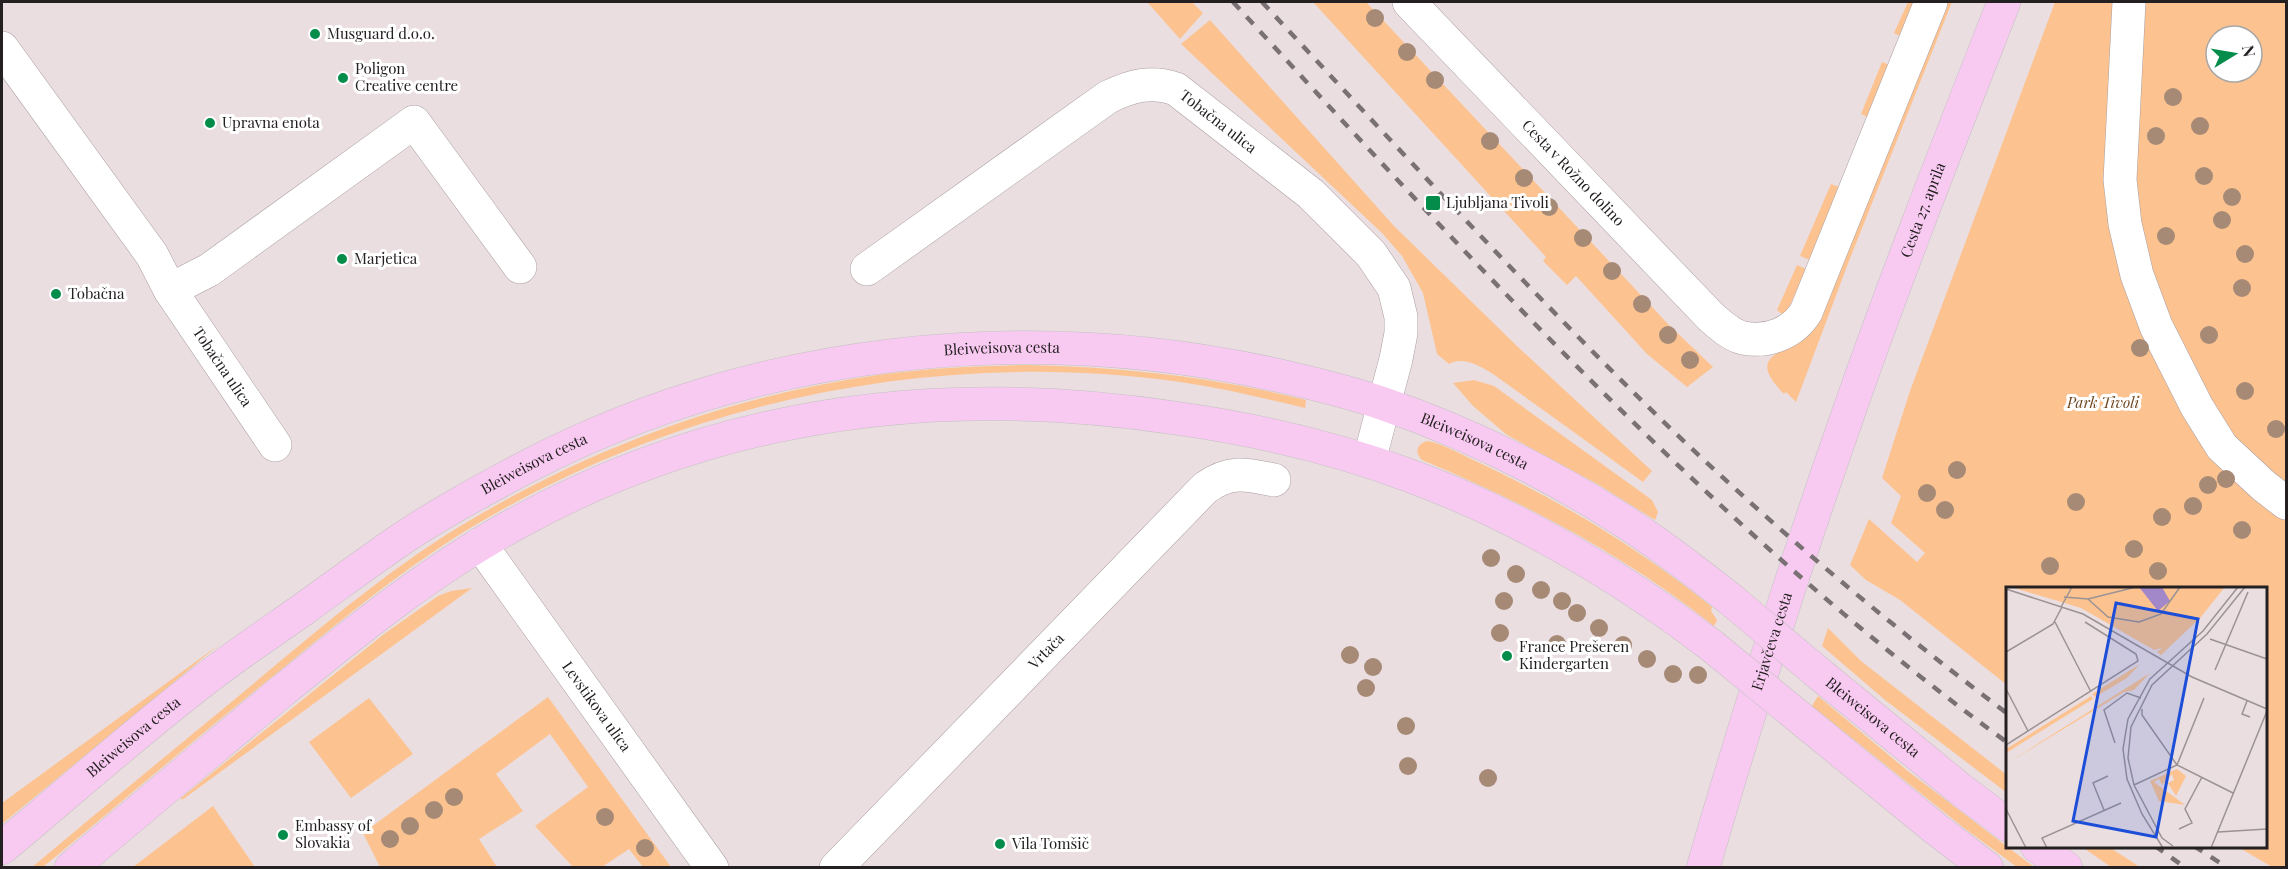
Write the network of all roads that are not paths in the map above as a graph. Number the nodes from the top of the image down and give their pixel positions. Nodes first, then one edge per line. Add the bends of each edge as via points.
1 (1409, 2) edge
2 (1931, 2) edge
3 (2004, 2) edge
4 (2129, 2) edge
5 (2, 48) edge
6 (520, 267) dead end
7 (867, 269) dead end
8 (170, 290) junction
9 (1384, 404) junction
10 (1846, 417) joint
11 (274, 445) dead end
12 (1369, 461) junction
13 (1274, 480) dead end
14 (2286, 503) edge
15 (480, 544) junction
16 (2006, 824) edge
17 (2, 848) edge
18 (2040, 848) edge
19 (71, 867) edge
20 (712, 867) edge
21 (836, 867) edge
22 (1703, 867) edge
23 (1987, 867) edge
24 (2066, 867) edge

1 - 2 street, Cesta v Rožno dolino via 1680,287 1725,330 1743,338 1788,332 1806,312
3 - 10 main road, Cesta 27. aprila
4 - 14 street via 2120,180 2137,275 2156,326 2218,440
5 - 8 street, Tobačna ulica via 152,255
6 - 8 street via 414,122 209,270
7 - 9 street, Tobačna ulica via 1108,97 1146,84 1162,84 1195,102 1311,194 1371,254 1394,288 1401,318 1396,359
8 - 11 street, Tobačna ulica
9 - 12 street, Tobačna ulica
9 - 16 main road, Bleiweisova cesta, bridge via 1481,443 1583,496 1656,543
9 - 17 main road, Bleiweisova cesta via 1333,388 1194,359 1034,347 933,351 828,365 681,403 628,421 541,460 402,539 202,681
10 - 22 main road, Erjavčeva cesta via 1742,734
12 - 15 main road via 1256,432 1093,407 992,402 888,408 789,423 688,449 592,486
12 - 23 main road, bridge via 1458,495 1529,528 1632,589 1712,646
13 - 21 street, Vrtača via 1231,475 1218,478 1205,488
15 - 19 main road via 351,635
15 - 20 street, Levstikova ulica
18 - 24 main road

